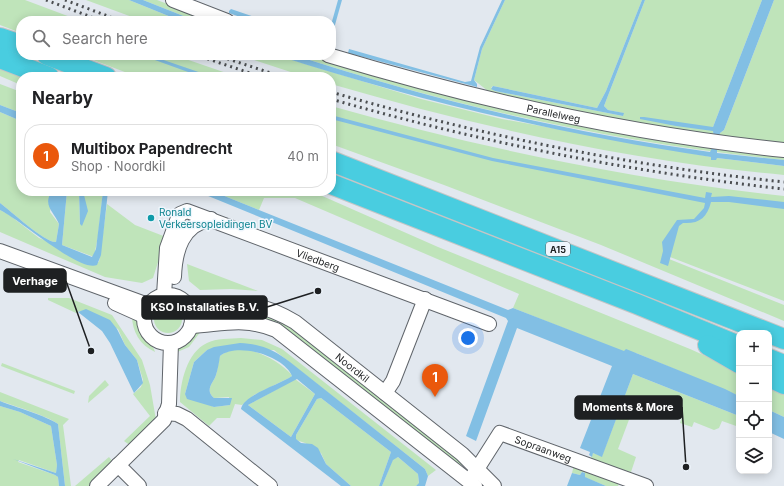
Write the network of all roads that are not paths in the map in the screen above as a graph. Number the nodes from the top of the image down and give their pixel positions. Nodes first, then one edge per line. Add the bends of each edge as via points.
1 (173, 0) edge
2 (214, 16) edge
3 (0, 38) edge
4 (16, 43) edge
5 (336, 57) edge
6 (0, 58) edge
7 (60, 60) edge
8 (37, 72) edge
9 (93, 72) edge
10 (784, 150) edge
11 (336, 163) edge
12 (336, 186) edge
13 (0, 251) edge
14 (0, 260) edge
15 (169, 296) junction
16 (425, 299) junction
17 (637, 304) junction
18 (189, 307) junction
19 (146, 311) junction
20 (489, 324) dead end
21 (191, 326) junction
22 (784, 339) edge
23 (166, 342) junction
24 (736, 345) edge
25 (772, 360) edge
26 (736, 361) edge
27 (784, 365) edge
28 (772, 378) edge
29 (784, 384) edge
30 (385, 393) junction
31 (166, 413) junction
32 (118, 465) junction
33 (474, 479) edge
34 (641, 485) edge
35 (97, 486) edge
36 (139, 486) edge
37 (270, 486) edge
38 (494, 486) edge

1 - 2 street
3 - 4 highway
5 - 10 street, Parallelweg via 421,82 588,121 668,135
6 - 8 highway
7 - 9 highway
11 - 22 highway, A15
12 - 17 highway, A15
13 - 19 street
14 - 19 street
15 - 16 street, Vliedberg via 167,248 180,214 187,211
15 - 18 street via 183,300
15 - 19 street via 155,299
16 - 20 street, Vliedberg
16 - 30 street via 394,381
17 - 24 highway, A15
17 - 26 highway, A15
18 - 21 street
18 - 30 street, Noordkil via 244,303 280,313
19 - 23 street via 145,327 148,332 156,340
21 - 23 street via 185,336
21 - 33 street, Noordkil via 247,322 276,330
23 - 31 street via 161,406
25 - 27 highway
28 - 29 highway
30 - 33 street, Noordkil via 462,454
31 - 32 street via 164,420
31 - 37 street via 177,414 187,419
32 - 35 street
32 - 36 street
33 - 34 street, Sopraanweg via 500,434
33 - 38 street, Noordkil

